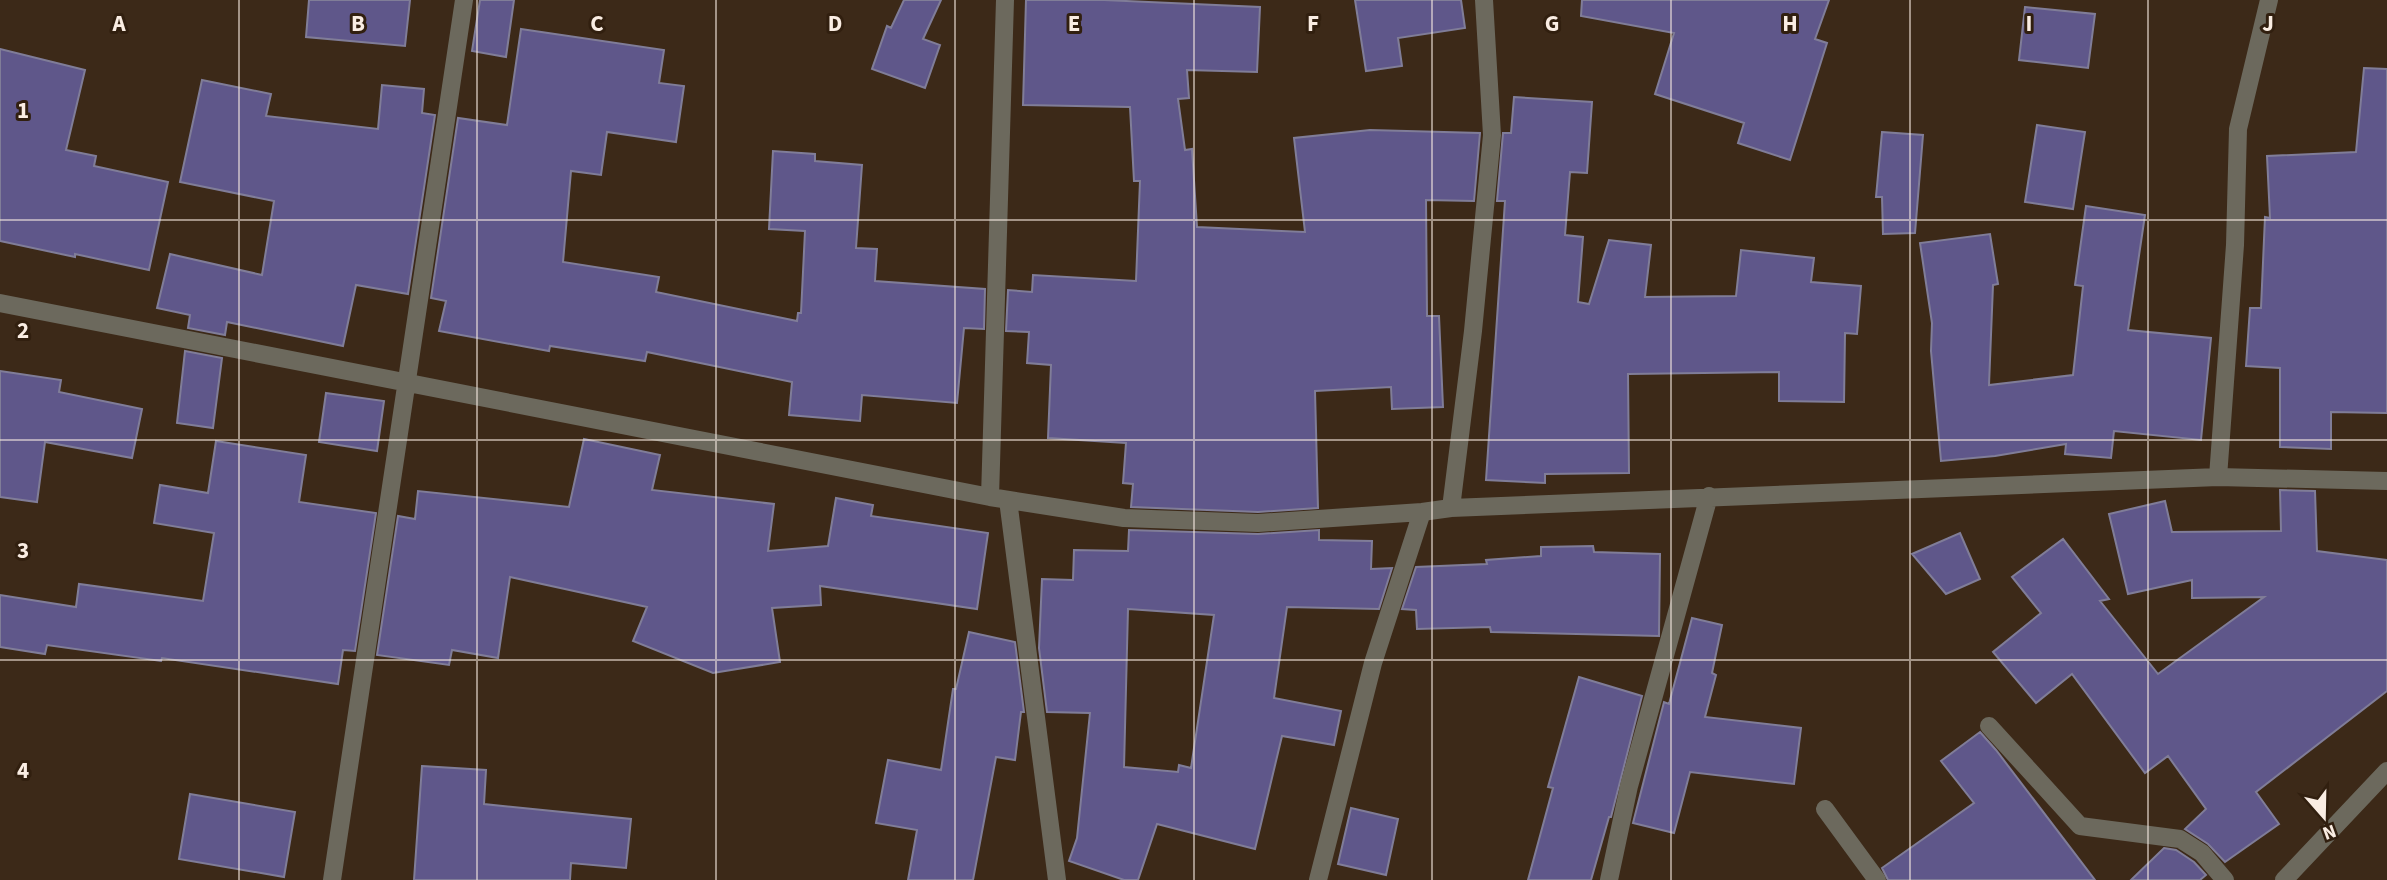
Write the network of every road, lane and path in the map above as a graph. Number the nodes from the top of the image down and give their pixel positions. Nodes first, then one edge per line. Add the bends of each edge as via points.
1 (464, 0) edge
2 (1005, 0) edge
3 (1484, 0) edge
4 (2269, 0) edge
5 (0, 303) edge
6 (405, 381) junction
7 (2218, 477) junction
8 (2387, 481) edge
9 (1709, 496) junction
10 (999, 499) junction
11 (1451, 508) junction
12 (1422, 512) junction
13 (1989, 726) dead end
14 (2387, 771) edge
15 (1825, 809) dead end
16 (332, 880) edge
17 (1057, 880) edge
18 (1318, 880) edge
19 (1609, 880) edge
20 (1877, 880) edge
21 (2225, 880) edge
22 (2284, 880) edge

1 - 6 street
2 - 10 street
3 - 11 street via 1492,135
4 - 7 street via 2238,129 2235,246
5 - 6 street
6 - 10 street
6 - 16 street
7 - 8 street
7 - 9 street
9 - 11 street
9 - 19 street via 1629,786
10 - 12 street via 1124,519 1258,523
10 - 17 street
11 - 12 street
12 - 18 street via 1373,663
13 - 21 street via 2080,826 2180,839 2202,853
14 - 22 street
15 - 20 street

